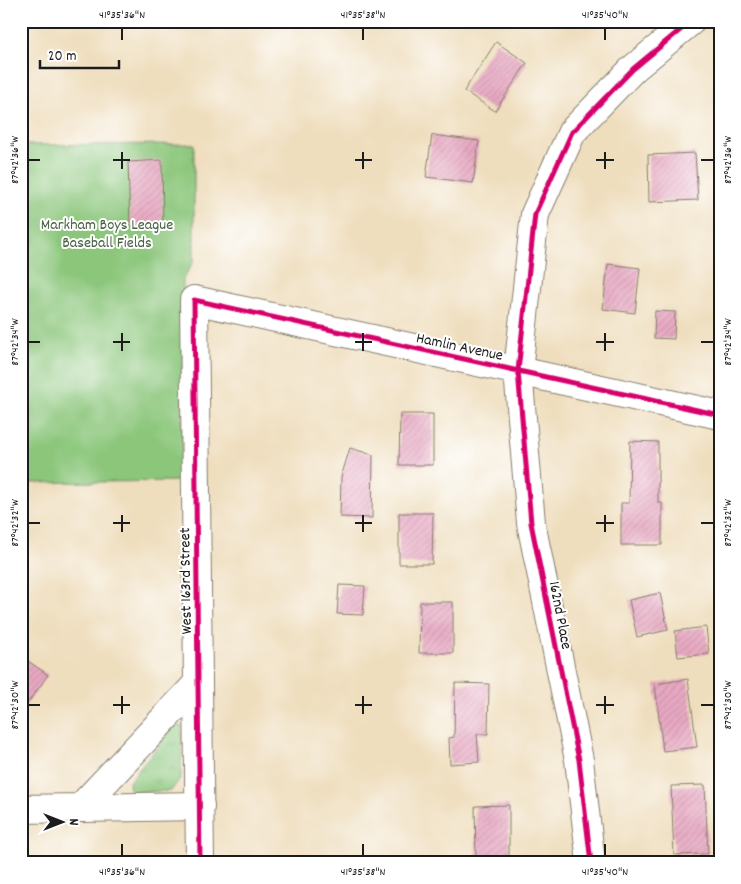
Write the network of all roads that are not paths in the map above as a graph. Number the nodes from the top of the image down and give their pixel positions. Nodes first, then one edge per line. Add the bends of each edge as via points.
1 (691, 21) edge
2 (194, 300) joint
3 (518, 371) junction
4 (720, 415) edge
5 (198, 683) junction
6 (200, 806) junction
7 (80, 808) junction
8 (21, 809) edge
9 (200, 863) edge
10 (591, 863) edge

1 - 3 street, 162nd Place via 633,69 572,132 535,214
2 - 3 street, Hamlin Avenue
2 - 5 street, West 163rd Street
3 - 4 street, Hamlin Avenue
3 - 10 street, 162nd Place via 531,523 579,760
5 - 6 street, West 163rd Street
5 - 7 street
6 - 7 street
6 - 9 street, West 163rd Street
7 - 8 street

